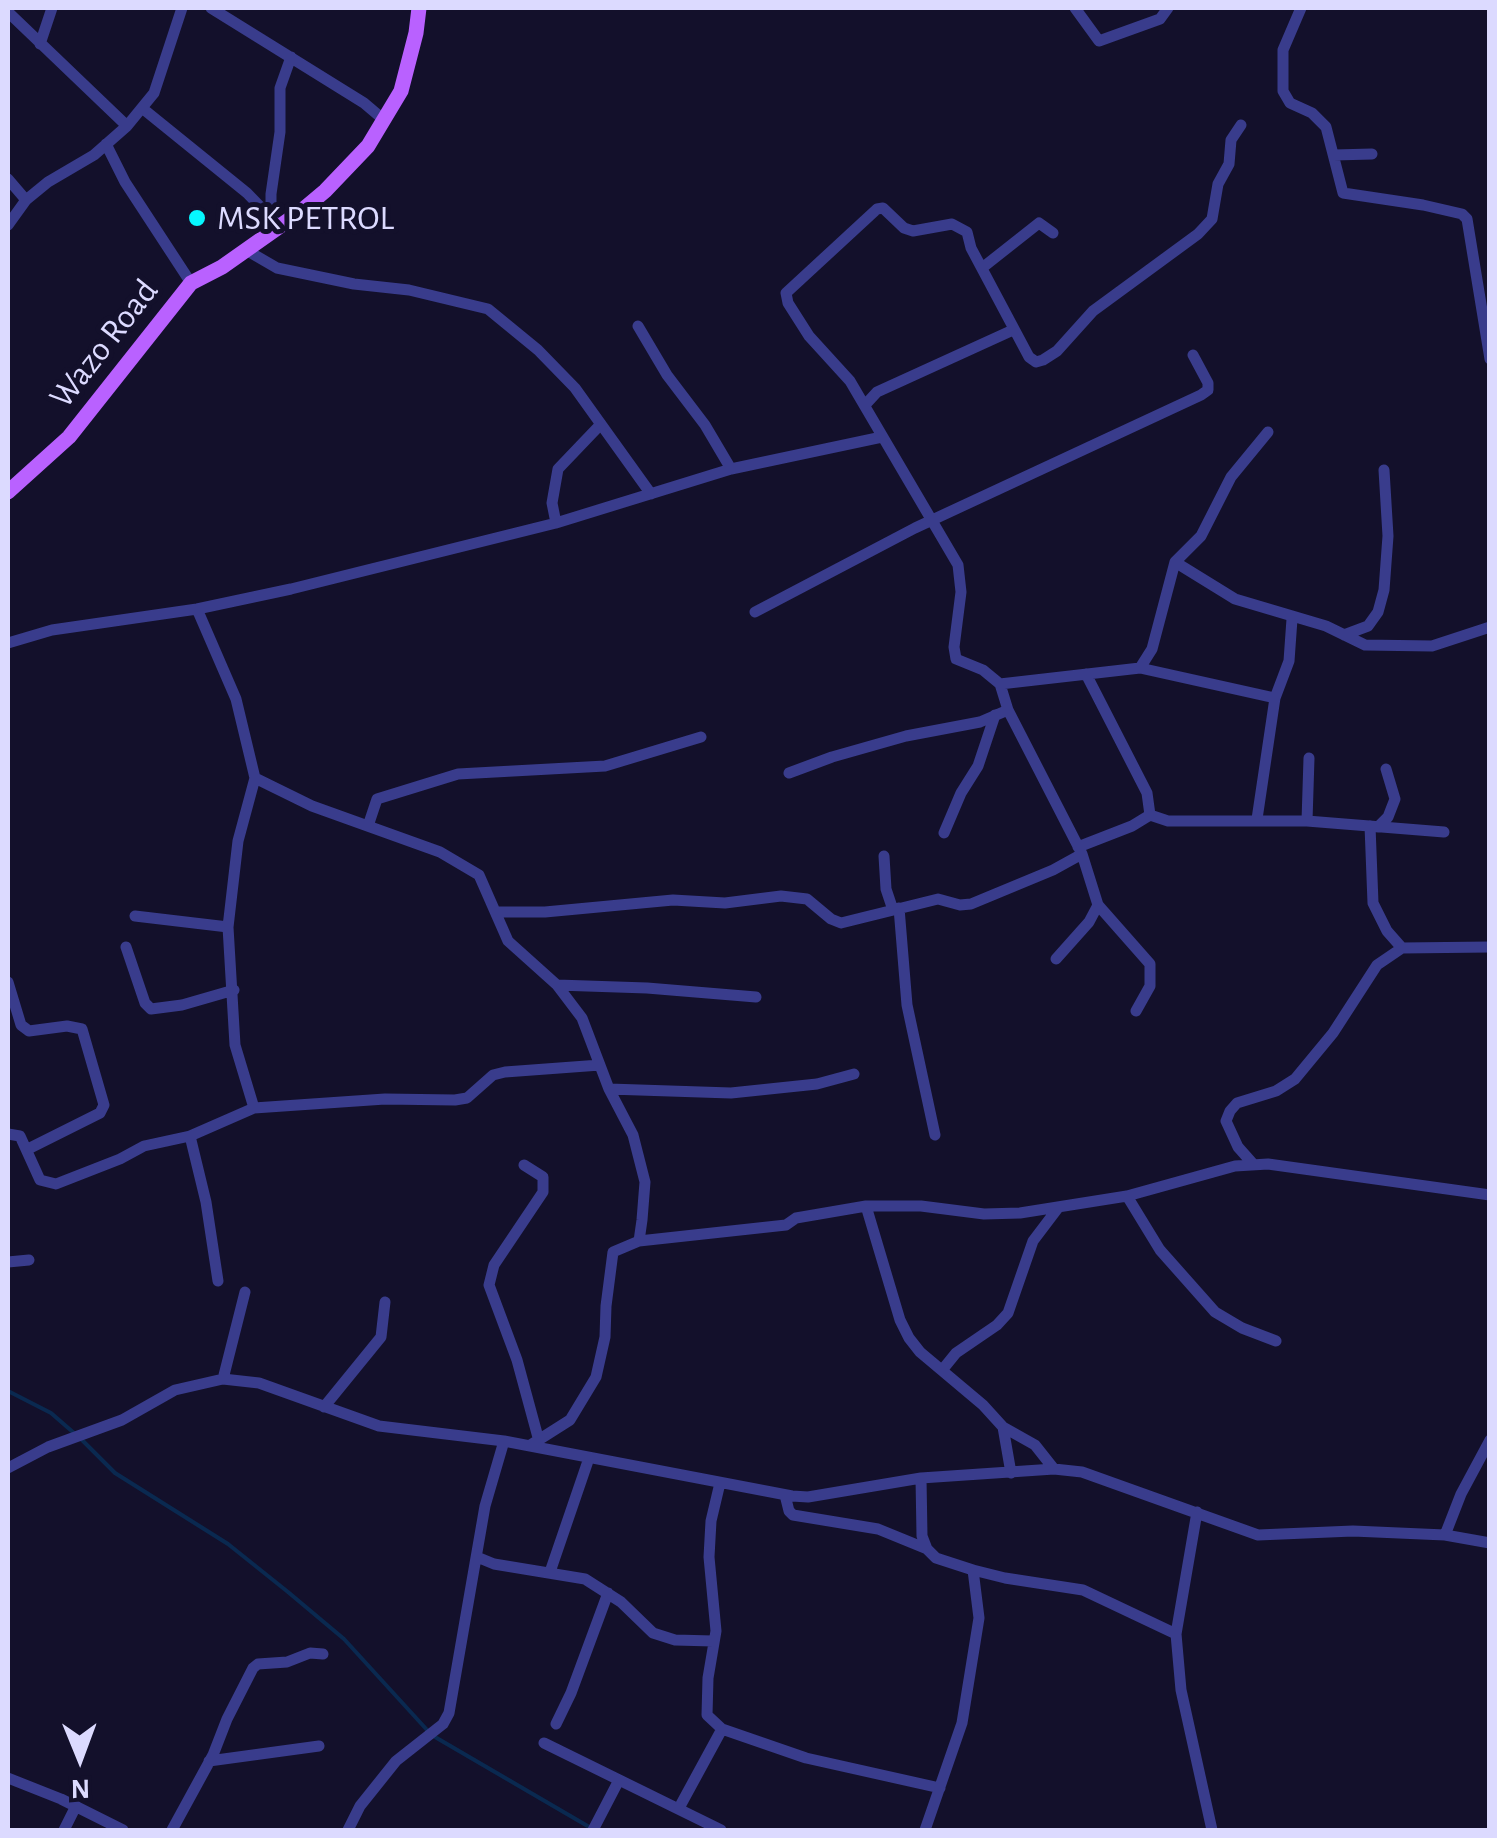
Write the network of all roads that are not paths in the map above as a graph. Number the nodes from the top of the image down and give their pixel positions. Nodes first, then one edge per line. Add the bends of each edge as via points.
1 (52, 8) edge
2 (182, 8) edge
3 (211, 8) edge
4 (418, 8) edge
5 (1075, 8) edge
6 (1168, 8) edge
7 (1301, 8) edge
8 (8, 12) edge
9 (40, 44) junction
10 (291, 57) junction
11 (142, 108) junction
12 (384, 120) junction
13 (1241, 125) dead end
14 (127, 126) junction
15 (106, 144) junction
16 (1372, 154) dead end
17 (1334, 156) junction
18 (8, 178) edge
19 (26, 200) junction
20 (275, 222) junction
21 (8, 225) edge
22 (1053, 233) dead end
23 (246, 250) junction
24 (982, 268) junction
25 (191, 284) junction
26 (638, 326) dead end
27 (1013, 330) junction
28 (1193, 355) dead end
29 (1490, 359) edge
30 (865, 405) junction
31 (601, 424) junction
32 (1268, 432) dead end
33 (882, 437) junction
34 (730, 469) junction
35 (1384, 470) dead end
36 (8, 492) edge
37 (651, 494) junction
38 (931, 523) junction
39 (556, 524) junction
40 (1176, 562) junction
41 (197, 609) junction
42 (755, 612) dead end
43 (1292, 619) junction
44 (1490, 627) edge
45 (1344, 635) junction
46 (8, 643) edge
47 (1140, 668) junction
48 (1086, 674) junction
49 (1000, 684) junction
50 (1275, 698) junction
51 (1002, 713) junction
52 (701, 737) dead end
53 (1309, 758) dead end
54 (1386, 769) dead end
55 (789, 773) dead end
56 (255, 778) junction
57 (1150, 815) junction
58 (1257, 819) junction
59 (1307, 820) junction
60 (368, 826) junction
61 (1374, 827) junction
62 (1444, 832) dead end
63 (944, 833) dead end
64 (1080, 850) junction
65 (884, 856) dead end
66 (1098, 905) junction
67 (896, 909) junction
68 (497, 912) junction
69 (135, 916) dead end
70 (228, 927) junction
71 (126, 947) dead end
72 (1490, 947) edge
73 (1402, 948) junction
74 (1056, 959) dead end
75 (8, 982) edge
76 (557, 985) junction
77 (234, 990) junction
78 (756, 997) dead end
79 (1136, 1011) dead end
80 (600, 1065) junction
81 (854, 1074) dead end
82 (609, 1090) junction
83 (254, 1108) junction
84 (8, 1134) edge
85 (935, 1135) dead end
86 (190, 1136) junction
87 (28, 1150) junction
88 (524, 1165) dead end
89 (1254, 1165) junction
90 (1490, 1194) edge
91 (1127, 1196) junction
92 (866, 1206) junction
93 (1058, 1208) junction
94 (639, 1241) junction
95 (30, 1260) dead end
96 (8, 1262) edge
97 (218, 1281) dead end
98 (245, 1292) dead end
99 (384, 1302) dead end
100 (1276, 1340) dead end
101 (943, 1369) junction
102 (223, 1379) junction
103 (324, 1406) junction
104 (1003, 1428) junction
105 (1490, 1440) edge
106 (504, 1442) junction
107 (534, 1444) junction
108 (589, 1458) junction
109 (8, 1468) edge
110 (1054, 1469) junction
111 (1011, 1472) junction
112 (920, 1478) junction
113 (720, 1483) junction
114 (785, 1495) junction
115 (1197, 1512) junction
116 (1445, 1535) junction
117 (1490, 1543) edge
118 (927, 1549) junction
119 (477, 1558) junction
120 (973, 1570) junction
121 (550, 1572) junction
122 (608, 1593) junction
123 (1176, 1634) junction
124 (713, 1641) junction
125 (323, 1654) dead end
126 (556, 1724) dead end
127 (722, 1729) junction
128 (544, 1743) dead end
129 (319, 1746) dead end
130 (209, 1762) junction
131 (8, 1778) edge
132 (619, 1780) junction
133 (940, 1788) junction
134 (76, 1806) junction
135 (679, 1808) junction
136 (64, 1830) edge
137 (123, 1830) edge
138 (172, 1830) edge
139 (348, 1830) edge
140 (593, 1830) edge
141 (721, 1830) edge
142 (925, 1830) edge
143 (1212, 1830) edge

1 - 9 street
2 - 11 street via 154,93
3 - 10 street
4 - 12 main road, Wazo Road via 401,91
5 - 6 street via 1100,40 1160,19
7 - 17 street via 1282,50 1283,90 1290,103 1321,120
8 - 9 street
9 - 14 street
10 - 12 street
10 - 20 street via 280,88 271,194
11 - 14 street
11 - 20 street
12 - 20 main road, Wazo Road via 352,166
13 - 27 street via 1231,140 1212,218 1198,234 1093,311 1043,360 1029,356
14 - 15 street
15 - 19 street
15 - 25 street
16 - 17 street
17 - 29 street via 1343,194 1462,214
18 - 19 street
19 - 21 street
20 - 23 main road, Wazo Road
22 - 24 street via 1040,222
23 - 25 main road, Wazo Road
23 - 31 street via 276,268 488,309 576,388
24 - 27 street
24 - 30 street via 960,227 904,228 884,208 790,288 788,303 808,336
25 - 36 main road, Wazo Road via 69,436
26 - 34 street
27 - 30 street via 877,392
28 - 38 street via 1208,384 1201,396
30 - 33 street
31 - 37 street
31 - 39 street via 558,468
32 - 40 street via 1231,477 1201,536
33 - 34 street
33 - 38 street
34 - 37 street
35 - 45 street via 1384,590 1368,626
37 - 39 street
38 - 42 street
38 - 49 street via 958,565 956,660
39 - 41 street
40 - 43 street via 1235,599
40 - 47 street via 1152,649
41 - 46 street via 52,630
41 - 56 street via 236,699
43 - 45 street
43 - 50 street via 1289,661
44 - 45 street via 1432,646 1366,645
47 - 48 street
47 - 50 street
48 - 49 street
48 - 57 street via 1147,793
49 - 51 street
50 - 58 street
51 - 55 street
51 - 63 street
51 - 64 street
52 - 60 street via 606,766 458,774 377,799
53 - 59 street
54 - 61 street via 1395,798 1388,817
56 - 60 street
56 - 70 street via 238,841
57 - 58 street via 1168,822
57 - 64 street
58 - 59 street
59 - 61 street
60 - 68 street via 463,863 478,875
61 - 62 street
61 - 73 street via 1374,903
64 - 66 street
64 - 67 street via 1053,870 971,904 938,898
65 - 67 street via 886,889
66 - 74 street
66 - 79 street via 1150,964 1150,986
67 - 68 street via 841,923 807,899 781,896
67 - 85 street
68 - 76 street via 508,941
69 - 70 street
70 - 77 street
71 - 77 street via 151,1009
72 - 73 street
73 - 89 street via 1378,965 1296,1079 1230,1111 1226,1121
75 - 87 street via 21,1025 82,1029 104,1105
76 - 78 street
76 - 80 street via 582,1018
77 - 83 street via 234,1045
80 - 82 street
80 - 83 street via 505,1072 455,1100
81 - 82 street via 731,1093
82 - 94 street via 644,1166
83 - 86 street
84 - 87 street via 20,1136
86 - 87 street via 144,1146 56,1184 40,1180
86 - 97 street
88 - 107 street via 544,1177 543,1192 494,1265 489,1285 517,1360
89 - 90 street
89 - 91 street
91 - 93 street
91 - 100 street via 1160,1250 1216,1312
92 - 93 street via 984,1214
92 - 94 street via 786,1225
92 - 101 street via 900,1320 920,1352
93 - 101 street via 1033,1241 1008,1313
94 - 107 street via 613,1252 596,1377 570,1420
95 - 96 street
98 - 102 street
99 - 103 street via 381,1338
101 - 104 street
102 - 103 street via 260,1383
102 - 109 street via 175,1390
103 - 106 street via 379,1426
104 - 110 street via 1035,1445
104 - 111 street
105 - 116 street
106 - 107 street
106 - 119 street
107 - 108 street
108 - 113 street
108 - 121 street
110 - 111 street
110 - 115 street via 1082,1472
111 - 112 street
112 - 114 street
112 - 118 street
113 - 114 street
113 - 124 street via 709,1557
114 - 118 street via 793,1515 878,1529
115 - 116 street via 1258,1535
115 - 123 street
116 - 117 street
118 - 120 street
119 - 121 street
119 - 139 street via 448,1714 396,1760
120 - 123 street via 1083,1590
120 - 133 street via 979,1618 962,1723
121 - 122 street via 585,1579
122 - 124 street via 653,1633
122 - 126 street
123 - 143 street via 1181,1690
124 - 127 street via 707,1715
125 - 130 street via 253,1668
127 - 133 street via 806,1758
127 - 135 street
128 - 132 street
129 - 130 street
130 - 138 street
131 - 134 street
132 - 135 street
132 - 140 street
133 - 142 street
134 - 136 street
134 - 137 street
135 - 141 street

